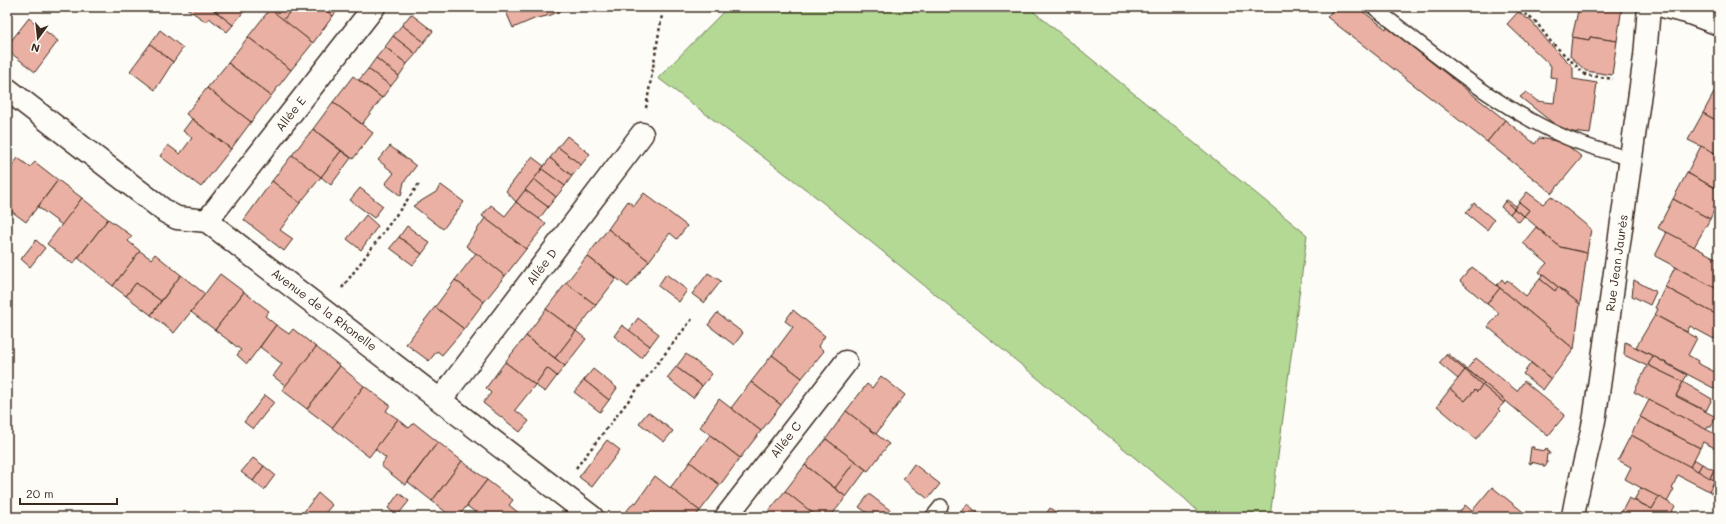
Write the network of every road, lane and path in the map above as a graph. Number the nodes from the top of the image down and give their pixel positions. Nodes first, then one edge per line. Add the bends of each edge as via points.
1 (374, 7) edge
2 (1373, 7) edge
3 (1515, 7) edge
4 (1649, 7) edge
5 (1666, 7) edge
6 (662, 15) dead end
7 (1719, 24) edge
8 (1642, 82) junction
9 (7, 89) edge
10 (642, 134) joint
11 (1631, 159) junction
12 (419, 184) dead end
13 (207, 221) junction
14 (325, 311) junction
15 (692, 319) dead end
16 (846, 362) dead end
17 (441, 399) junction
18 (558, 491) junction
19 (940, 506) dead end
20 (592, 517) edge
21 (726, 517) edge
22 (932, 517) edge
23 (1573, 517) edge

1 - 13 street, Allée E
2 - 11 lane via 1488,95 1567,138
3 - 8 path via 1536,22 1551,42 1586,75
4 - 8 street, Rue Jean Jaurès
5 - 7 street
6 - 10 path
8 - 11 street, Rue Jean Jaurès
9 - 13 street via 166,212 177,218
10 - 17 street, Allée D
11 - 23 street, Rue Jean Jaurès via 1595,416
12 - 14 path
13 - 14 street, Avenue de la Rhonelle
14 - 17 street, Avenue de la Rhonelle
15 - 18 path
16 - 21 street, Allée C
17 - 18 street, Avenue de la Rhonelle
18 - 20 street, Avenue de la Rhonelle
19 - 22 lane

